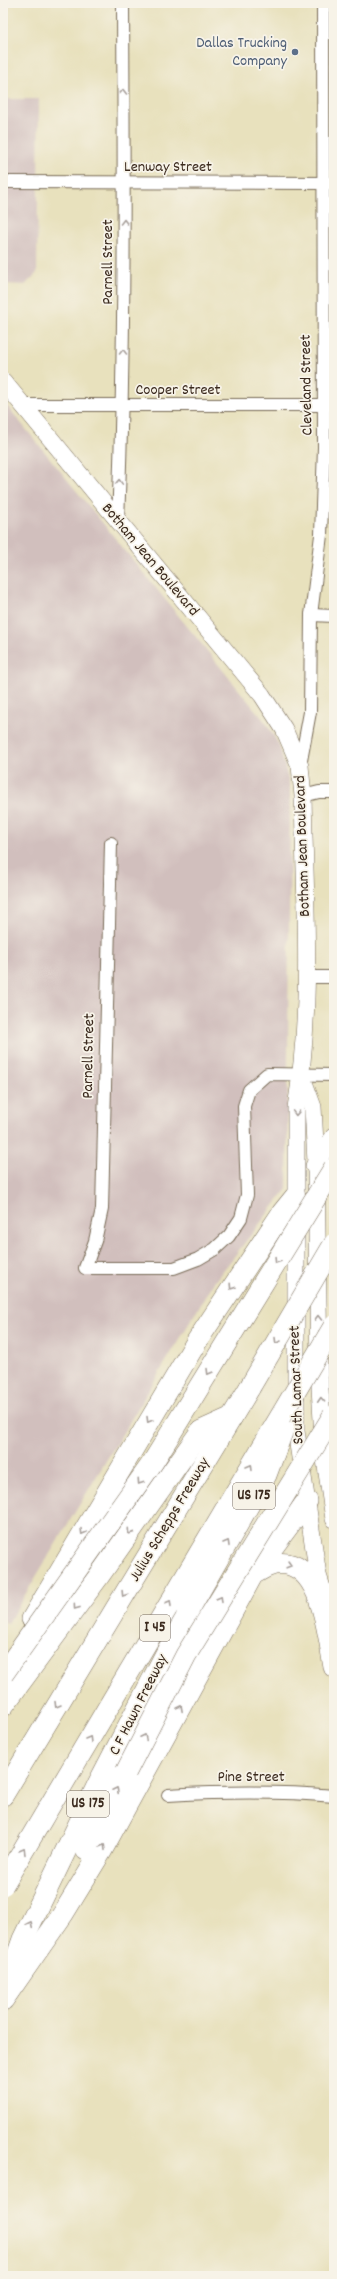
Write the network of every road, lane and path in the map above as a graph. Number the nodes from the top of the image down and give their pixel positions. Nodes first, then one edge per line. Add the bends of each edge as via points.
1 (123, 3) edge
2 (323, 3) edge
3 (3, 182) edge
4 (124, 183) junction
5 (328, 183) edge
6 (3, 381) edge
7 (22, 405) junction
8 (122, 406) junction
9 (329, 406) edge
10 (118, 521) junction
11 (311, 616) junction
12 (334, 616) edge
13 (300, 766) junction
14 (334, 792) edge
15 (303, 796) junction
16 (111, 843) dead end
17 (306, 977) junction
18 (334, 977) edge
19 (302, 1075) junction
20 (334, 1075) edge
21 (334, 1136) edge
22 (325, 1165) edge
23 (294, 1197) junction
24 (334, 1244) edge
25 (334, 1326) edge
26 (306, 1372) junction
27 (334, 1413) edge
28 (232, 1417) junction
29 (296, 1430) junction
30 (329, 1453) edge
31 (331, 1476) edge
32 (307, 1501) junction
33 (334, 1519) edge
34 (253, 1574) junction
35 (334, 1599) edge
36 (333, 1617) edge
37 (334, 1648) edge
38 (3, 1668) edge
39 (334, 1668) edge
40 (3, 1674) edge
41 (3, 1706) edge
42 (168, 1794) dead end
43 (3, 1795) edge
44 (334, 1796) edge
45 (3, 1885) edge
46 (20, 1974) junction
47 (3, 2000) edge

4 -> 1 street, Parnell Street
2 - 5 street, Cleveland Street
3 - 4 street, Lenway Street
4 - 5 street, Lenway Street
8 -> 4 street, Parnell Street
5 - 9 street, Cleveland Street
6 - 7 main road, Botham Jean Boulevard
7 - 8 street, Cooper Street
7 - 10 main road, Botham Jean Boulevard
8 - 9 street, Cooper Street
10 -> 8 street, Parnell Street
9 - 11 street, Cleveland Street via 324,447 320,535
10 - 13 main road, Botham Jean Boulevard via 262,695 284,729
11 - 12 street
11 - 13 street, Cleveland Street via 310,712
13 - 15 main road, Botham Jean Boulevard
14 - 15 street
15 - 17 main road, Botham Jean Boulevard
16 - 19 street, Parnell Street via 102,1209 95,1241 85,1268 174,1268 215,1249 229,1236 241,1218 247,1195 244,1106 249,1090 267,1074
17 - 18 street
17 - 19 main road, Botham Jean Boulevard
19 - 20 street
19 - 22 main road, South Lamar Street via 313,1107
19 -> 23 main road, Botham Jean Boulevard via 296,1108
21 - 22 main road
22 - 23 main road
30 -> 22 main road, South Lamar Street via 319,1372
22 -> 40 highway, bridge via 153,1462
23 - 29 main road, South Lamar Street
23 -> 38 highway via 248,1262 169,1387
24 -> 28 highway, Julius Schepps Freeway, bridge
25 - 26 highway, I 45, bridge
45 -> 26 highway, I 45, bridge
47 -> 26 highway, C F Hawn Freeway / US 175, bridge via 23,1939 99,1782 187,1613 266,1475
46 -> 27 highway, bridge via 186,1655
28 -> 41 highway via 201,1431
28 -> 43 highway, Julius Schepps Freeway
29 - 30 main road via 314,1448
29 - 32 main road, South Lamar Street
30 - 31 main road, South Lamar Street
31 - 32 main road
31 - 33 main road, South Lamar Street
32 - 34 highway
32 - 36 main road, South Lamar Street via 318,1575
34 -> 39 highway via 274,1564 284,1564 305,1573 320,1601
46 -> 34 highway via 63,1914 102,1850
35 - 36 main road, South Lamar Street
36 - 37 main road, South Lamar Street
42 - 44 street, Pine Street via 304,1793
46 - 47 highway

